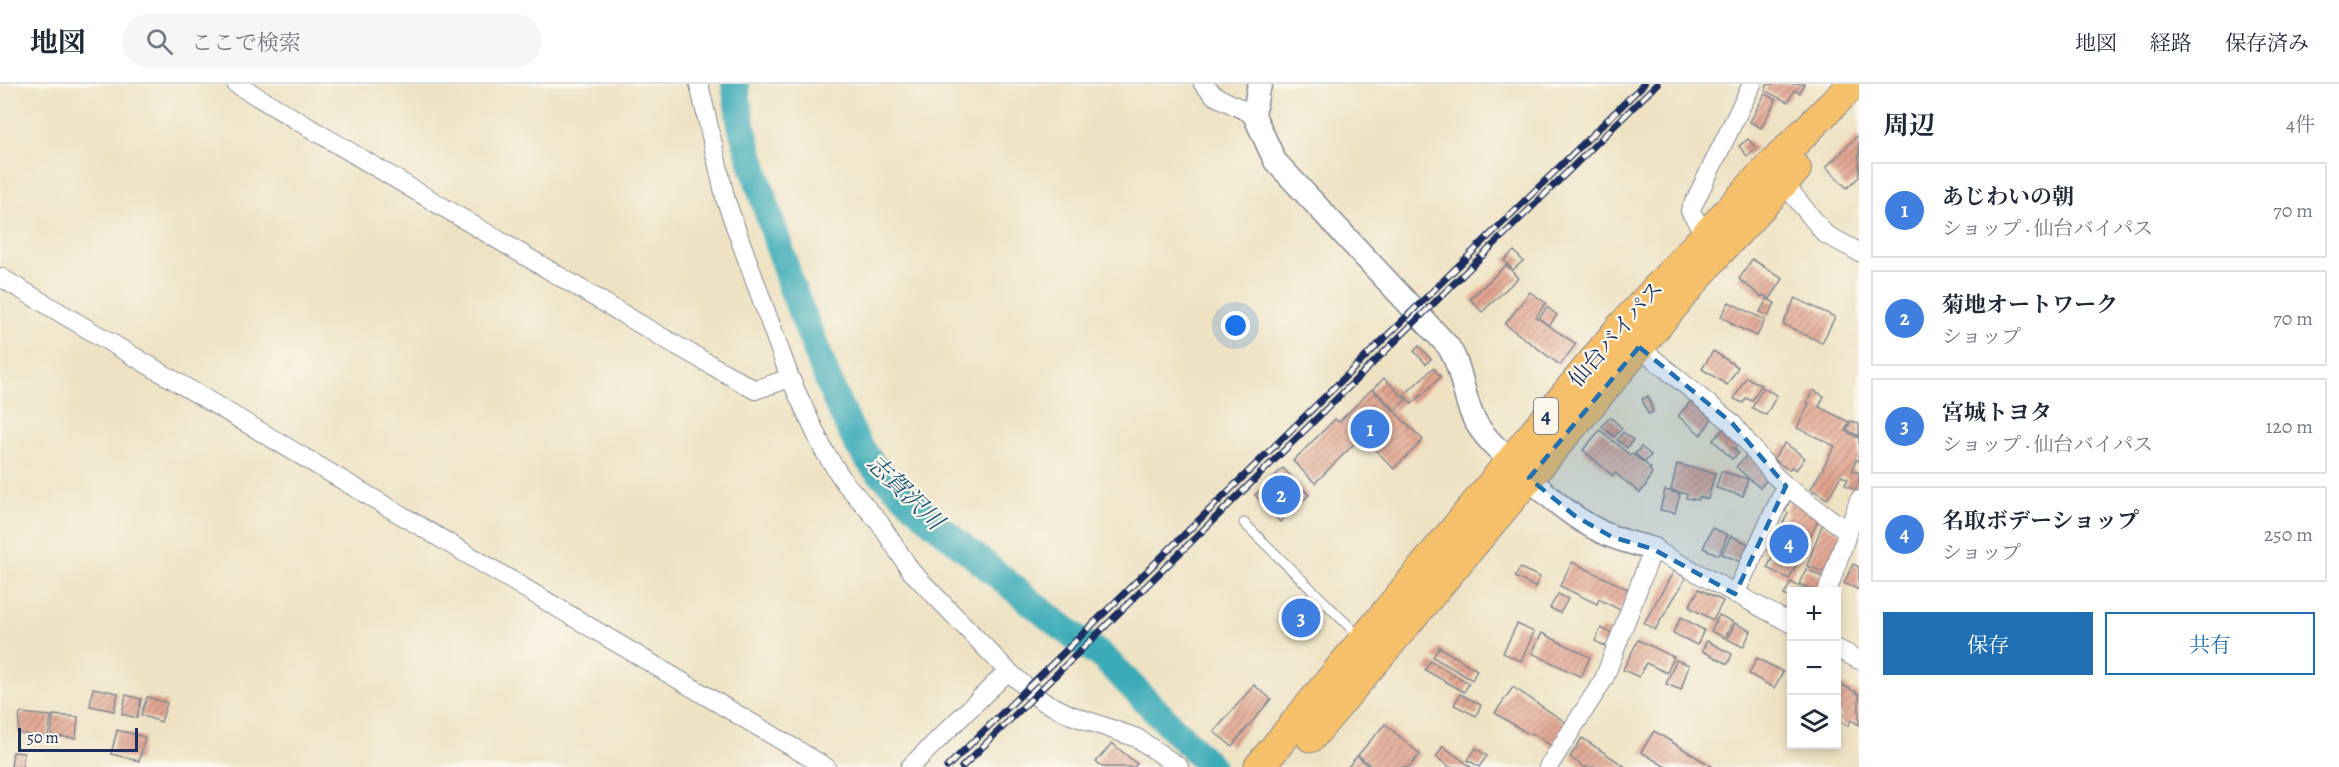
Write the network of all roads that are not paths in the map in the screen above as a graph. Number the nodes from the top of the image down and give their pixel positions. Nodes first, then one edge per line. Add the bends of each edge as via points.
1 (236, 84) edge
2 (699, 84) edge
3 (1203, 84) edge
4 (1261, 84) edge
5 (1752, 84) edge
6 (1853, 84) edge
7 (1859, 105) edge
8 (1254, 115) junction
9 (1783, 182) junction
10 (1705, 234) junction
11 (1859, 252) edge
12 (0, 277) edge
13 (1640, 347) junction
14 (790, 378) junction
15 (1520, 469) junction
16 (1786, 486) junction
17 (1859, 500) edge
18 (1244, 523) dead end
19 (1847, 531) junction
20 (1653, 549) junction
21 (1828, 587) edge
22 (1735, 594) junction
23 (1787, 622) edge
24 (1363, 641) junction
25 (1841, 651) edge
26 (1859, 660) edge
27 (1008, 671) junction
28 (826, 767) edge
29 (910, 767) edge
30 (1179, 767) edge
31 (1259, 767) edge
32 (1286, 767) edge
33 (1548, 767) edge

1 - 14 street via 755,390
2 - 14 street via 726,201
3 - 8 street via 1215,96
4 - 8 street
5 - 10 street via 1690,211
6 - 10 highway, 仙台バイパス / 4
7 - 9 highway, 仙台バイパス / 4
8 - 15 street via 1275,161 1449,346 1474,420 1493,445
9 - 11 street via 1825,234
9 - 13 highway, 仙台バイパス / 4
10 - 15 highway, 仙台バイパス / 4 via 1582,373
12 - 28 street
13 - 15 highway, 仙台バイパス / 4
13 - 16 street via 1732,423
14 - 27 street via 824,451 845,483 879,522 911,571
15 - 20 street via 1575,516 1612,537
15 - 24 highway, 仙台バイパス / 4
15 - 32 highway, 仙台バイパス / 4
16 - 19 street
16 - 22 street
17 - 19 street
18 - 24 lane
19 - 21 street
20 - 22 street
20 - 33 street via 1604,679
22 - 23 street
24 - 31 highway, 仙台バイパス / 4
25 - 26 street
27 - 29 street
27 - 30 street via 1042,701 1137,738

